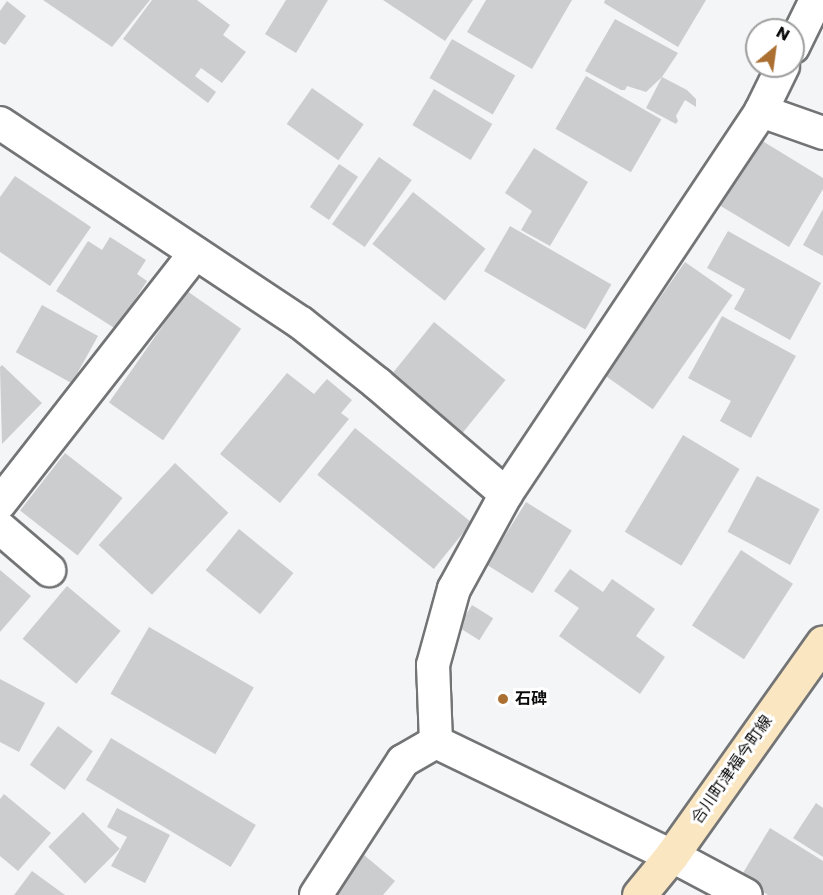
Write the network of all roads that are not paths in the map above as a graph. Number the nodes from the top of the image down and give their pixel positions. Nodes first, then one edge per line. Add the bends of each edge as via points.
1 (816, 0) edge
2 (805, 22) edge
3 (777, 78) edge
4 (761, 111) junction
5 (0, 123) edge
6 (823, 132) edge
7 (195, 253) junction
8 (506, 494) junction
9 (0, 503) edge
10 (0, 528) edge
11 (49, 570) dead end
12 (823, 642) edge
13 (436, 742) junction
14 (671, 856) junction
15 (316, 895) edge
16 (639, 895) edge
17 (746, 895) edge

1 - 2 street
3 - 4 street
4 - 6 street
4 - 8 street
5 - 7 street
7 - 8 street via 301,323
7 - 9 street
8 - 13 street via 454,589 433,665
10 - 11 street
12 - 14 street, 合川町津福今町線
13 - 14 street
13 - 15 street via 403,761
14 - 16 street, 合川町津福今町線
14 - 17 street

